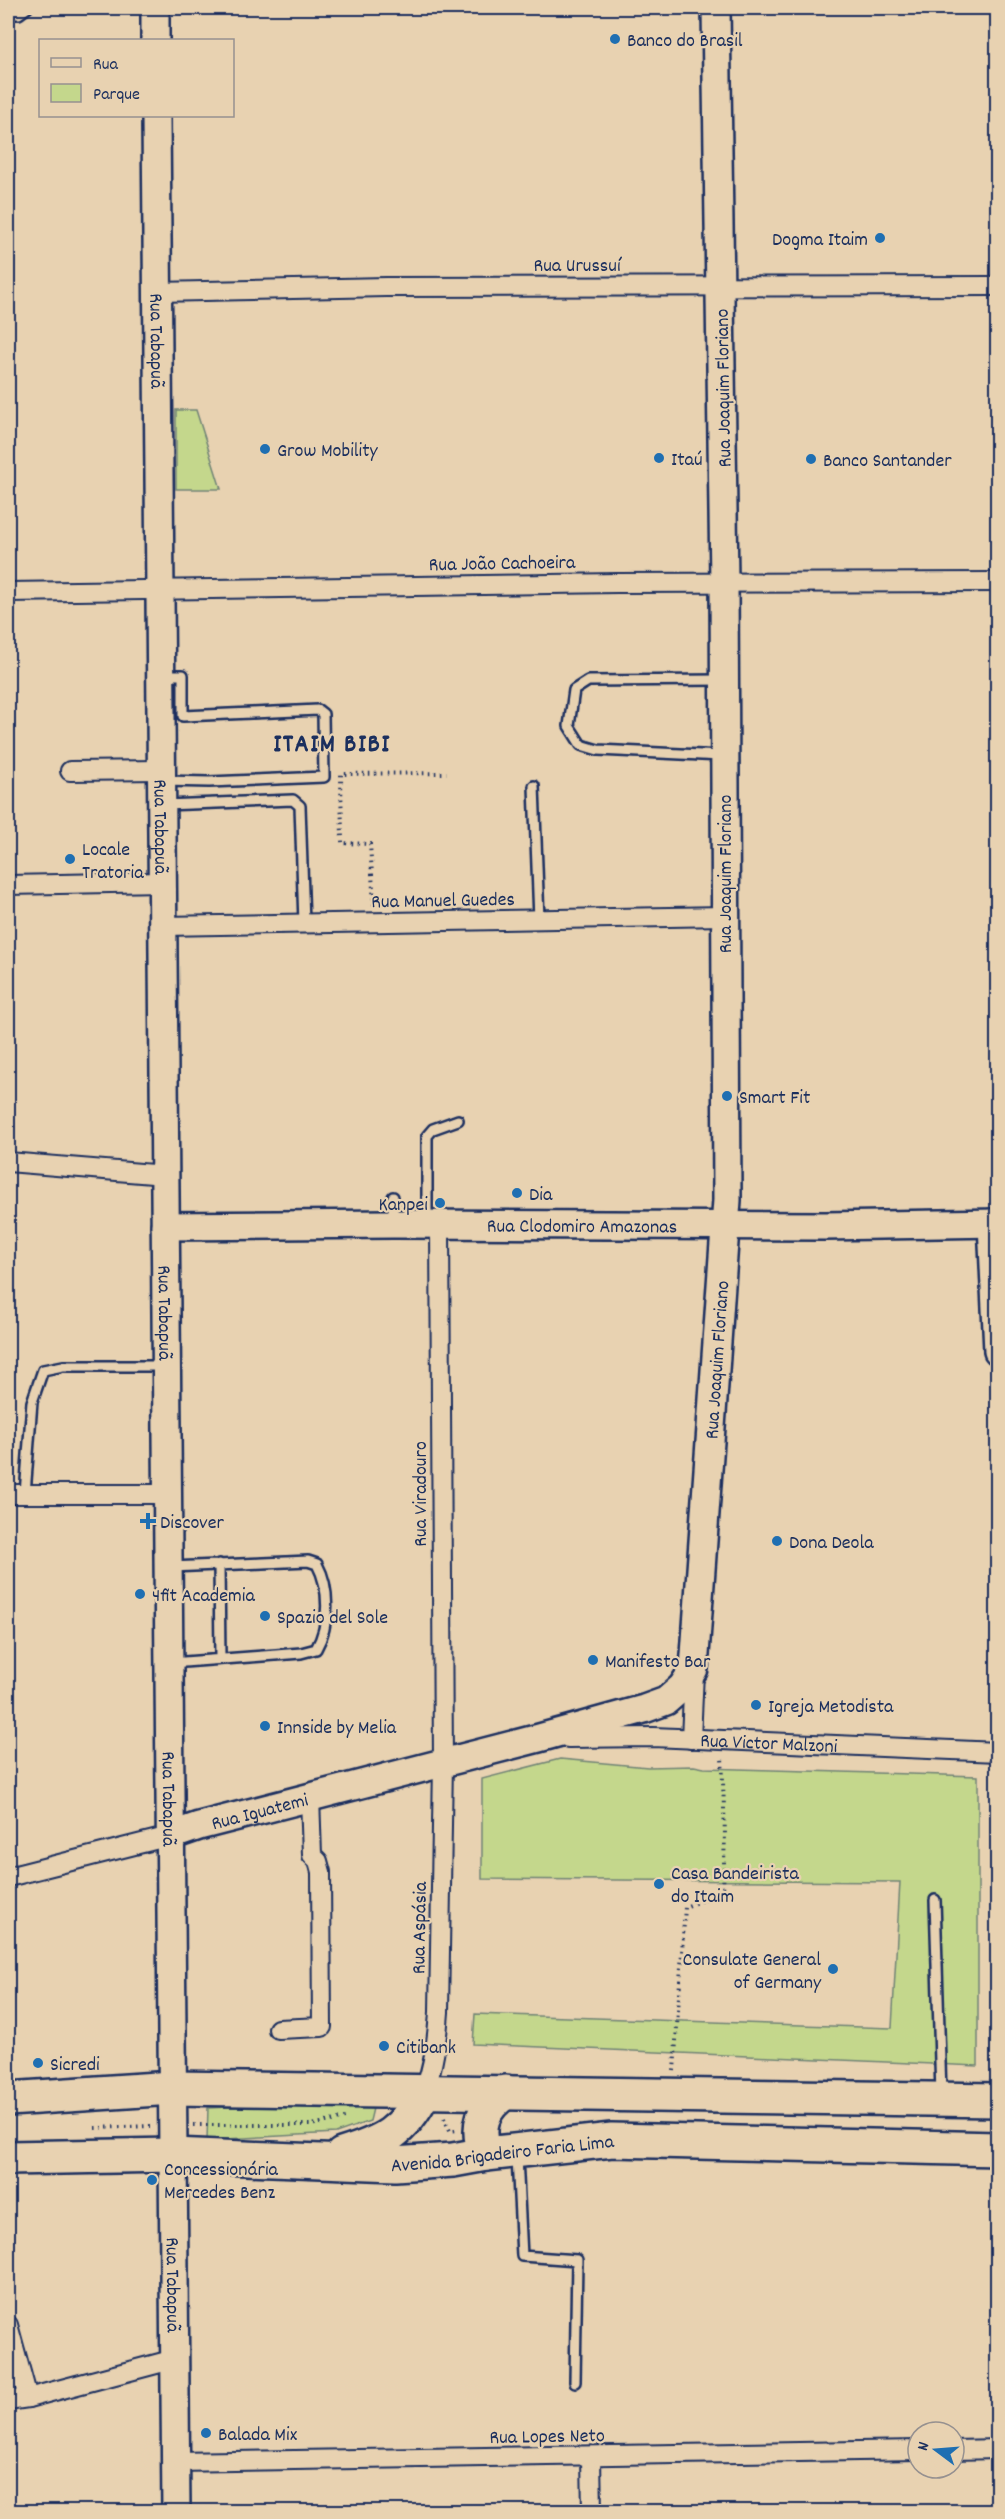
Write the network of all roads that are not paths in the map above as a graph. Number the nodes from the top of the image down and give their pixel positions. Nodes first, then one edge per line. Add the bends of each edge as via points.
1 (27, 8) edge
2 (155, 8) edge
3 (716, 8) edge
4 (8, 14) edge
5 (155, 39) edge
6 (156, 117) edge
7 (721, 286) junction
8 (998, 286) edge
9 (158, 292) junction
10 (724, 582) junction
11 (998, 582) edge
12 (160, 589) junction
13 (8, 592) edge
14 (161, 675) junction
15 (724, 680) junction
16 (724, 756) junction
17 (70, 771) dead end
18 (162, 785) junction
19 (534, 786) dead end
20 (162, 882) junction
21 (8, 885) edge
22 (724, 916) junction
23 (538, 920) junction
24 (304, 923) junction
25 (163, 926) junction
26 (458, 1120) dead end
27 (8, 1162) edge
28 (165, 1175) junction
29 (393, 1197) dead end
30 (995, 1223) edge
31 (393, 1224) junction
32 (434, 1225) junction
33 (726, 1225) junction
34 (165, 1226) junction
35 (998, 1351) edge
36 (166, 1366) junction
37 (16, 1494) edge
38 (167, 1494) junction
39 (219, 1564) junction
40 (168, 1567) junction
41 (220, 1659) junction
42 (169, 1663) junction
43 (694, 1669) junction
44 (539, 1738) junction
45 (691, 1739) junction
46 (998, 1752) edge
47 (443, 1763) junction
48 (310, 1797) junction
49 (170, 1836) junction
50 (8, 1877) edge
51 (935, 1900) dead end
52 (278, 2029) dead end
53 (172, 2088) junction
54 (424, 2092) junction
55 (506, 2092) junction
56 (8, 2099) edge
57 (941, 2099) junction
58 (998, 2100) edge
59 (998, 2149) edge
60 (501, 2152) junction
61 (173, 2155) junction
62 (8, 2158) edge
63 (323, 2161) junction
64 (8, 2325) edge
65 (175, 2359) junction
66 (574, 2382) dead end
67 (28, 2398) junction
68 (8, 2401) edge
69 (998, 2449) edge
70 (906, 2450) edge
71 (966, 2450) edge
72 (591, 2457) junction
73 (176, 2462) junction
74 (176, 2511) edge
75 (592, 2511) edge

1 - 4 lane via 19,14
2 - 5 street
3 - 7 street, Rua Joaquim Floriano
6 - 9 street, Rua Tabapuã
7 - 8 street, Rua Urussuí
7 - 9 street, Rua Urussuí
7 - 10 street, Rua Joaquim Floriano
9 - 12 street, Rua Tabapuã
10 - 11 street, Rua João Cachoeira
10 - 12 street, Rua João Cachoeira
10 - 15 street, Rua Joaquim Floriano
12 - 13 street, Rua João Cachoeira
12 - 14 street, Rua Tabapuã
14 - 18 street, Rua Tabapuã
14 - 18 lane via 183,675 183,716 318,710 323,714 326,768 324,777
15 - 16 street, Rua Joaquim Floriano
15 - 16 lane via 588,681 574,690 569,726 581,745 598,750
16 - 22 street, Rua Joaquim Floriano
17 - 18 street
18 - 20 street, Rua Tabapuã
18 - 24 lane via 293,801 300,806
19 - 23 lane
20 - 21 street
20 - 25 street, Rua Tabapuã
22 - 23 street, Rua Manuel Guedes
22 - 33 street, Rua Joaquim Floriano
23 - 24 street, Rua Manuel Guedes
24 - 25 street, Rua Manuel Guedes
25 - 28 street, Rua Tabapuã
26 - 32 lane via 433,1129 428,1136
27 - 28 street
28 - 34 street, Rua Tabapuã
29 - 31 lane
30 - 33 street, Rua Clodomiro Amazonas
30 - 35 street
31 - 32 street, Rua Clodomiro Amazonas
31 - 34 street, Rua Clodomiro Amazonas
32 - 33 street, Rua Clodomiro Amazonas
32 - 47 street, Rua Viradouro
33 - 43 street, Rua Joaquim Floriano
34 - 36 street, Rua Tabapuã
36 - 37 lane via 63,1366 43,1370 36,1383
36 - 38 street, Rua Tabapuã
37 - 38 street
38 - 40 street, Rua Tabapuã
39 - 40 lane
39 - 41 lane
39 - 41 lane via 317,1564 322,1573 326,1610 324,1636 316,1649
40 - 42 street, Rua Tabapuã
41 - 42 lane
42 - 49 street, Rua Tabapuã
43 - 44 street, Rua Victor Malzoni via 666,1701
43 - 45 street, Rua Joaquim Floriano
44 - 45 street, Rua Victor Malzoni
44 - 47 street, Rua Victor Malzoni
45 - 46 street, Rua Victor Malzoni
47 - 48 street, Rua Iguatemi
47 - 54 street, Rua Aspásia via 439,2012 432,2069
48 - 49 street, Rua Iguatemi
48 - 52 street via 312,1855 321,1872 322,2027
49 - 50 street, Rua Iguatemi
49 - 53 street, Rua Tabapuã
51 - 57 lane
53 - 54 highway
53 - 56 highway
53 - 61 street, Rua Tabapuã
54 - 55 highway
54 - 63 highway via 409,2117 383,2141
55 - 57 highway
55 - 60 highway via 488,2106 482,2117 481,2142
57 - 58 highway
59 - 60 highway, Avenida Brigadeiro Faria Lima via 612,2140
60 - 63 highway, Avenida Brigadeiro Faria Lima via 395,2164
60 - 66 lane via 522,2256 577,2259
61 - 62 highway, Avenida Brigadeiro Faria Lima
61 - 63 highway, Avenida Brigadeiro Faria Lima
61 - 65 street, Rua Tabapuã
64 - 67 street
65 - 67 street
65 - 73 street, Rua Tabapuã
67 - 68 street
69 - 71 street
70 - 72 street, Rua Lopes Neto
72 - 73 street, Rua Lopes Neto
72 - 75 street
73 - 74 street, Rua Tabapuã

